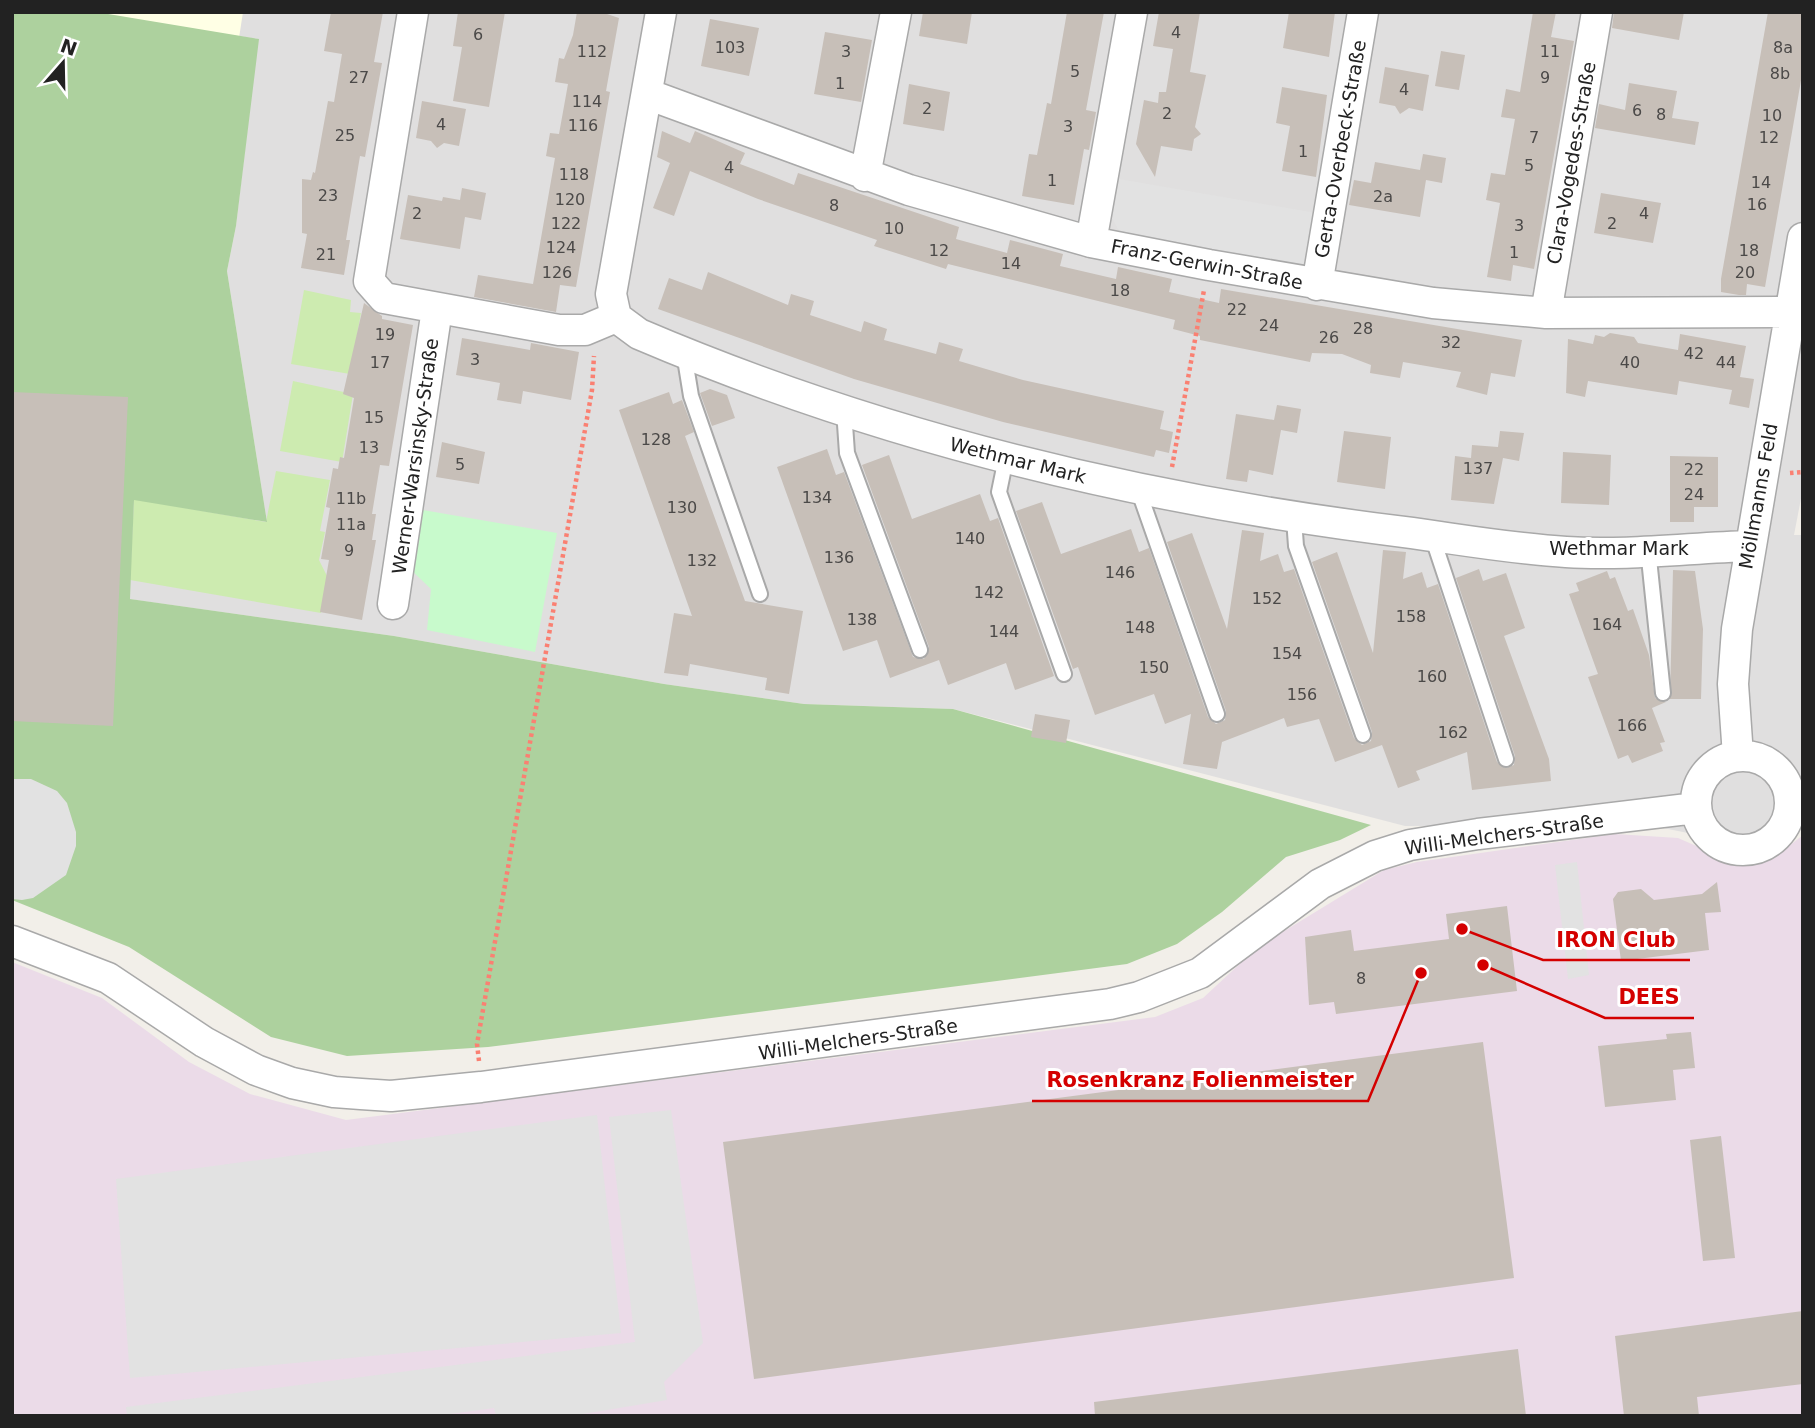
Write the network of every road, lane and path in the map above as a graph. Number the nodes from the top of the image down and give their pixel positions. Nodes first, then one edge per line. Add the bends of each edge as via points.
1 (413, 12) edge
2 (661, 12) edge
3 (896, 12) edge
4 (1132, 12) edge
5 (1363, 12) edge
6 (1597, 12) edge
7 (647, 94) junction
8 (864, 176) junction
9 (1803, 238) edge
10 (1091, 242) junction
11 (1209, 265) junction
12 (1317, 285) junction
13 (437, 309) junction
14 (1546, 313) junction
15 (1796, 314) edge
16 (606, 322) junction
17 (684, 352) junction
18 (844, 410) junction
19 (1006, 458) junction
20 (1138, 489) junction
21 (1167, 495) junction
22 (1294, 519) junction
23 (1432, 536) junction
24 (1749, 546) junction
25 (1648, 549) junction
26 (760, 594) dead end
27 (393, 604) dead end
28 (920, 650) dead end
29 (1064, 674) dead end
30 (1663, 693) dead end
31 (1217, 714) dead end
32 (1363, 735) dead end
33 (1738, 756) junction
34 (1506, 759) dead end
35 (1797, 796) edge
36 (1696, 808) junction
37 (12, 941) edge
38 (481, 1087) junction

1 - 13 street via 369,281 384,298
2 - 7 street
3 - 8 street
4 - 10 street
5 - 12 street, Gerta-Overbeck-Straße
6 - 14 street, Clara-Vogedes-Straße
7 - 8 street, Franz-Gerwin-Straße
7 - 16 street
8 - 10 street, Franz-Gerwin-Straße
9 - 15 street, Möllmanns Feld
10 - 11 street, Franz-Gerwin-Straße
11 - 12 street, Franz-Gerwin-Straße
11 - 21 path
12 - 14 street, Franz-Gerwin-Straße via 1433,303
13 - 16 street via 559,330
13 - 27 street, Werner-Warsinsky-Straße
14 - 15 street, Franz-Gerwin-Straße
15 - 24 street, Möllmanns Feld
16 - 17 street, Wethmar Mark
16 - 38 path via 477,1044
17 - 18 street, Wethmar Mark
17 - 26 lane via 691,396
18 - 19 street, Wethmar Mark
18 - 28 lane via 847,453
19 - 20 street, Wethmar Mark
19 - 29 lane via 999,492
20 - 21 street, Wethmar Mark
20 - 31 lane
21 - 22 street, Wethmar Mark
22 - 23 street, Wethmar Mark
22 - 32 lane via 1296,546
23 - 25 street, Wethmar Mark via 1567,552
23 - 34 lane
24 - 25 street, Wethmar Mark
24 - 33 street, Möllmanns Feld via 1733,684
25 - 30 lane
33 - 35 street via 1752,756 1772,766
33 - 36 street via 1711,768 1702,779
35 - 36 street via 1776,838 1749,851 1734,850 1714,840 1700,823
36 - 38 street, Willi-Melchers-Straße via 1478,834 1375,856 1320,884 1200,973 1110,1004
37 - 38 street, Willi-Melchers-Straße via 108,978 204,1042 292,1083 391,1096

